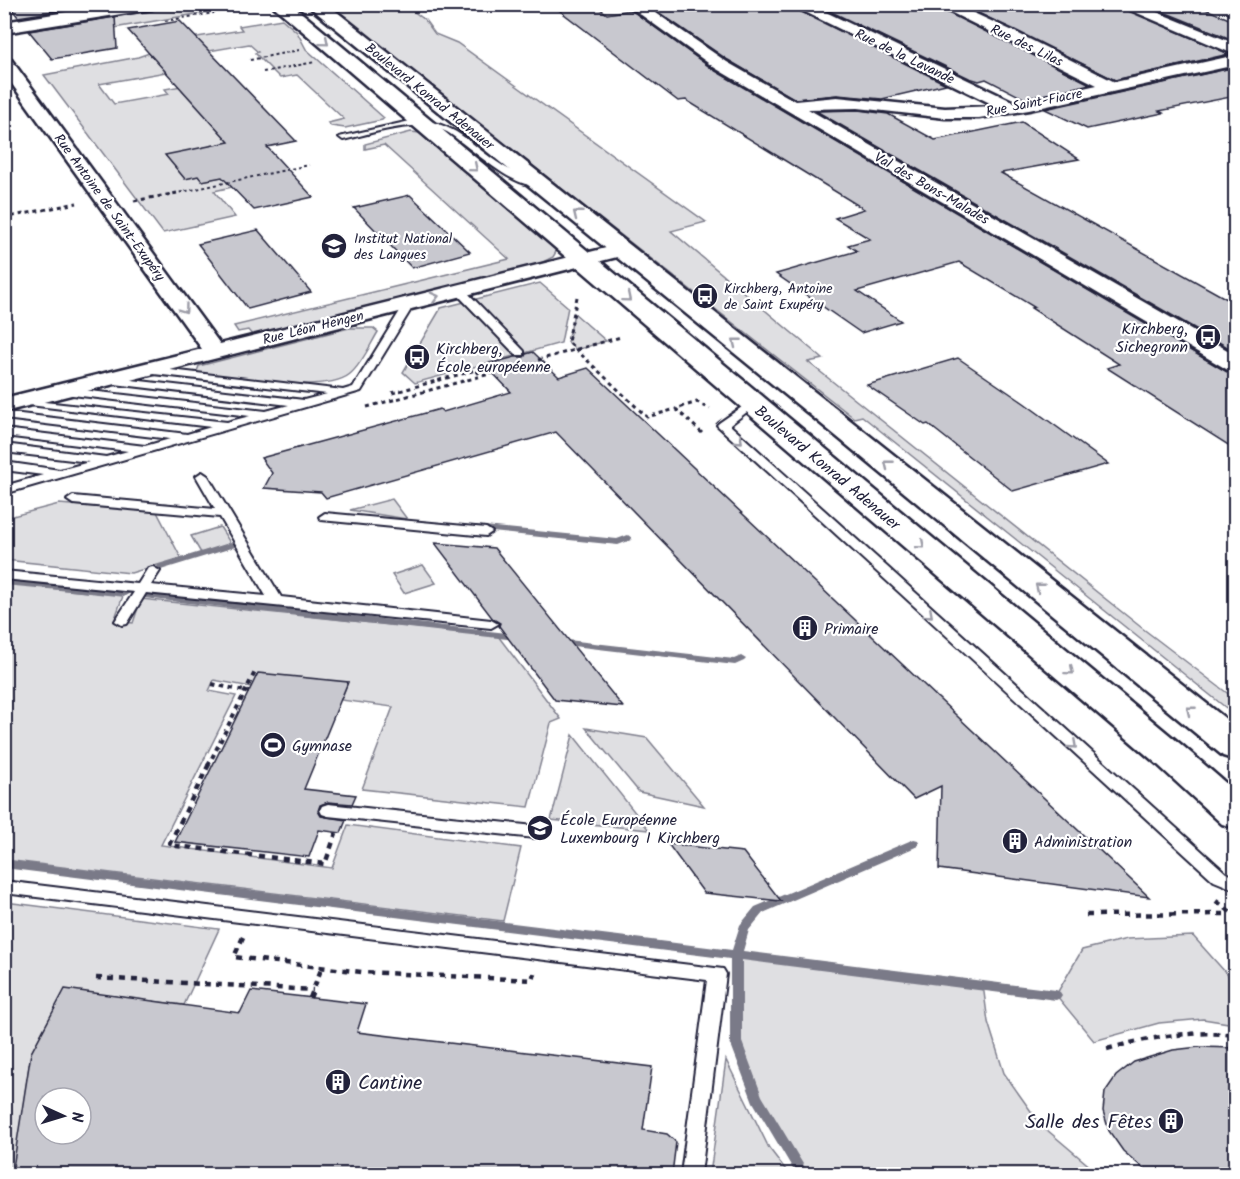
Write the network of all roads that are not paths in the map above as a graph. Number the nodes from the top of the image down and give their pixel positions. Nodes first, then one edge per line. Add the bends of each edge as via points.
1 (100, 4) edge
2 (152, 4) edge
3 (280, 4) edge
4 (315, 4) edge
5 (633, 4) edge
6 (796, 4) edge
7 (941, 4) edge
8 (1123, 4) edge
9 (4, 20) edge
10 (4, 28) edge
11 (1236, 50) edge
12 (1236, 60) edge
13 (9, 68) edge
14 (1113, 87) junction
15 (794, 106) junction
16 (1013, 108) junction
17 (419, 122) junction
18 (343, 137) dead end
19 (545, 188) junction
20 (622, 250) junction
21 (582, 260) junction
22 (460, 291) junction
23 (410, 303) junction
24 (215, 352) junction
25 (520, 353) dead end
26 (1236, 365) edge
27 (145, 370) junction
28 (104, 380) junction
29 (62, 390) junction
30 (346, 393) junction
31 (753, 403) junction
32 (308, 404) junction
33 (9, 407) edge
34 (269, 415) junction
35 (230, 426) junction
36 (4, 432) edge
37 (190, 438) junction
38 (4, 448) edge
39 (149, 449) junction
40 (109, 460) junction
41 (4, 466) edge
42 (64, 474) junction
43 (202, 476) dead end
44 (4, 484) edge
45 (20, 486) junction
46 (4, 490) edge
47 (73, 501) dead end
48 (225, 514) junction
49 (325, 518) dead end
50 (486, 532) dead end
51 (153, 571) dead end
52 (4, 575) edge
53 (142, 588) junction
54 (276, 601) junction
55 (122, 621) dead end
56 (491, 624) dead end
57 (1236, 747) edge
58 (336, 811) road end
59 (1236, 814) edge
60 (535, 832) dead end
61 (1236, 884) edge
62 (4, 887) edge
63 (691, 1174) edge

1 - 9 main road
2 - 10 main road
3 -> 17 main road, Boulevard Konrad Adenauer
4 - 19 main road, Boulevard Konrad Adenauer
5 - 15 street, Val des Bons-Malades via 721,65
6 - 16 street, Rue de la Lavande
7 - 14 street, Rue des Lilas
8 - 11 street
12 - 14 street, Rue Saint-Fiacre
13 -> 24 street, Rue Antoine de Saint-Exupéry
14 - 16 street, Rue Saint-Fiacre
15 - 16 street, Rue Saint-Fiacre via 838,101 968,114
15 - 26 street, Val des Bons-Malades
17 - 18 lane
17 - 19 lane, Boulevard Konrad Adenauer via 451,131 501,169
17 -> 21 main road, Boulevard Konrad Adenauer
20 -> 19 main road, Boulevard Konrad Adenauer
20 - 21 street, Rue Léon Hengen
57 -> 20 main road, Boulevard Konrad Adenauer
21 - 22 street, Rue Léon Hengen
21 -> 31 main road, Boulevard Konrad Adenauer
23 -> 22 street, Rue Léon Hengen
22 - 25 lane
23 - 24 street, Rue Léon Hengen
23 - 30 lane via 357,389
24 - 27 street, Rue Léon Hengen
27 - 28 street, Rue Léon Hengen
27 - 30 lane
28 - 29 street, Rue Léon Hengen
28 - 32 lane
29 - 33 street, Rue Léon Hengen
29 - 34 lane
30 - 32 lane
31 -> 59 main road, Boulevard Konrad Adenauer
31 -> 61 lane via 723,425 1140,806 1220,877
32 - 34 lane
33 - 35 lane
33 - 37 lane
34 - 35 lane
35 - 37 lane
36 - 39 lane
37 - 39 lane
38 - 40 lane
39 - 40 lane
40 - 42 lane
41 - 42 lane
42 - 45 lane
43 - 48 lane
44 - 45 lane
45 - 46 lane
47 - 48 lane
48 - 54 lane
49 - 50 lane
51 - 53 lane
52 - 53 lane
53 - 54 lane
53 - 55 lane
54 - 56 lane
58 - 60 lane
62 - 63 lane via 717,974

